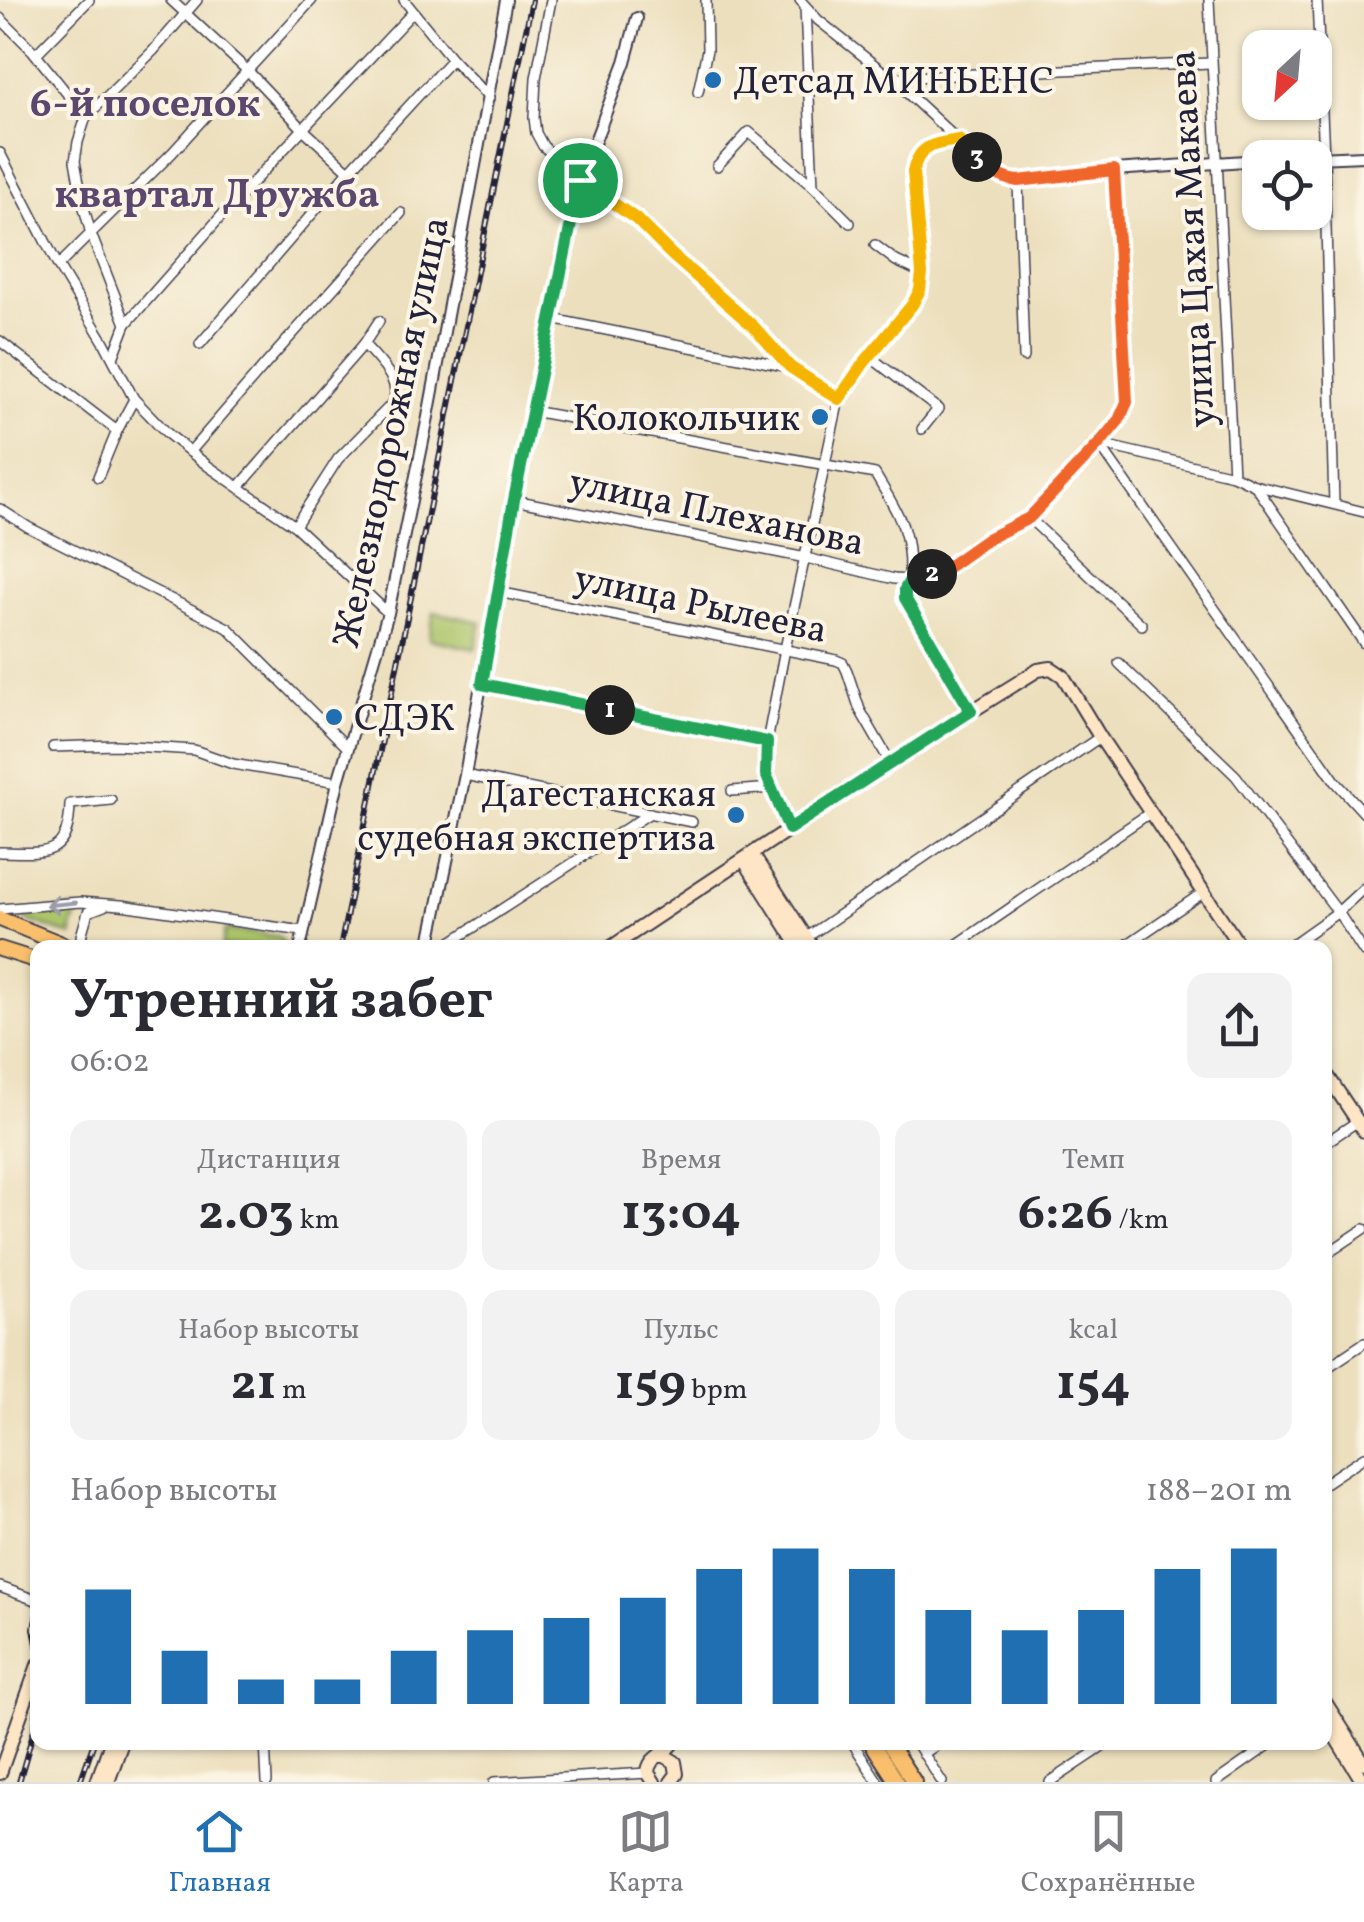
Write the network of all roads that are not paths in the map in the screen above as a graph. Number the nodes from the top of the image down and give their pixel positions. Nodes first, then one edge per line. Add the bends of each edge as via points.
1 (89, 0) edge
2 (171, 0) edge
3 (197, 0) edge
4 (312, 0) edge
5 (404, 0) edge
6 (506, 0) edge
7 (551, 0) edge
8 (706, 0) edge
9 (1209, 0) edge
10 (1317, 0) edge
11 (803, 3) edge
12 (413, 12) junction
13 (184, 13) junction
14 (0, 18) edge
15 (637, 18) dead end
16 (36, 54) junction
17 (452, 59) junction
18 (1210, 63) junction
19 (248, 72) junction
20 (891, 78) junction
21 (698, 92) dead end
22 (488, 98) junction
23 (86, 117) junction
24 (303, 129) junction
25 (959, 140) junction
26 (1320, 140) edge
27 (0, 152) edge
28 (1364, 156) edge
29 (1332, 157) edge
30 (1242, 161) edge
31 (1218, 162) junction
32 (717, 166) dead end
33 (1114, 170) junction
34 (349, 171) junction
35 (580, 180) junction
36 (1018, 181) junction
37 (812, 186) junction
38 (401, 213) dead end
39 (850, 224) dead end
40 (1323, 230) edge
41 (91, 234) junction
42 (875, 245) dead end
43 (58, 266) junction
44 (922, 273) junction
45 (552, 319) junction
46 (380, 321) dead end
47 (126, 324) junction
48 (0, 341) edge
49 (200, 344) dead end
50 (364, 344) junction
51 (869, 356) junction
52 (1024, 356) dead end
53 (113, 358) junction
54 (790, 367) junction
55 (134, 399) junction
56 (839, 399) junction
57 (532, 411) junction
58 (922, 429) dead end
59 (117, 431) junction
60 (1099, 444) junction
61 (190, 452) junction
62 (825, 465) junction
63 (1233, 475) junction
64 (98, 477) dead end
65 (1254, 484) junction
66 (239, 487) junction
67 (1278, 490) junction
68 (514, 500) junction
69 (1267, 503) junction
70 (1334, 504) junction
71 (0, 509) edge
72 (1364, 512) edge
73 (1029, 518) junction
74 (295, 526) junction
75 (806, 558) junction
76 (910, 580) junction
77 (498, 592) junction
78 (388, 613) junction
79 (1142, 624) dead end
80 (1364, 644) edge
81 (785, 649) junction
82 (1120, 664) dead end
83 (482, 684) junction
84 (971, 711) junction
85 (1100, 737) junction
86 (767, 742) junction
87 (52, 748) dead end
88 (348, 748) junction
89 (890, 762) junction
90 (465, 775) junction
91 (338, 782) junction
92 (772, 788) junction
93 (732, 790) dead end
94 (111, 800) dead end
95 (1151, 812) junction
96 (650, 813) junction
97 (1364, 814) edge
98 (692, 822) dead end
99 (789, 829) junction
100 (0, 852) edge
101 (748, 857) junction
102 (1364, 888) edge
103 (1204, 892) junction
104 (121, 905) junction
105 (0, 910) edge
106 (1338, 912) junction
107 (0, 919) edge
108 (303, 931) junction
109 (52, 940) edge
110 (83, 940) edge
111 (301, 940) edge
112 (431, 940) edge
113 (454, 940) edge
114 (622, 940) edge
115 (799, 940) edge
116 (809, 940) edge
117 (964, 940) edge
118 (1134, 940) edge
119 (1237, 940) edge
120 (1298, 940) edge
121 (0, 948) edge
122 (1364, 952) edge
123 (30, 958) edge
124 (1332, 1082) edge
125 (1361, 1126) edge
126 (1332, 1140) edge
127 (1364, 1229) edge
128 (1332, 1251) edge
129 (1364, 1343) edge
130 (1332, 1364) edge
131 (1364, 1457) edge
132 (1332, 1478) edge
133 (0, 1588) edge
134 (30, 1598) edge
135 (30, 1688) edge
136 (30, 1708) edge
137 (1332, 1713) edge
138 (1332, 1731) edge
139 (108, 1750) edge
140 (119, 1750) edge
141 (265, 1750) edge
142 (667, 1750) edge
143 (674, 1750) edge
144 (857, 1750) edge
145 (876, 1750) edge
146 (893, 1750) edge
147 (921, 1750) edge
148 (929, 1750) edge
149 (1098, 1750) edge
150 (1263, 1750) edge
151 (923, 1754) junction
152 (660, 1756) junction
153 (1364, 1763) edge
154 (0, 1773) edge
155 (651, 1778) edge
156 (676, 1778) edge
157 (3, 1782) edge
158 (97, 1782) edge
159 (108, 1782) edge
160 (267, 1782) edge
161 (494, 1782) edge
162 (878, 1782) edge
163 (896, 1782) edge
164 (914, 1782) edge
165 (942, 1782) edge
166 (1050, 1782) edge
167 (1216, 1782) edge
168 (1364, 1782) edge

1 - 16 street
2 - 13 street
3 - 13 street
4 - 19 street
5 - 12 street
6 - 22 street, Железнодорожная улица
7 - 35 street via 536,78 536,133
8 - 21 street
9 - 18 street, улица Цахая Макаева
10 - 26 street
11 - 20 street
11 - 37 street
12 - 17 street
12 - 24 street
13 - 19 street
13 - 23 street
14 - 16 street
15 - 35 street
16 - 23 street
17 - 22 street
17 - 34 street
18 - 20 street
18 - 31 street, улица Цахая Макаева
19 - 24 street
19 - 41 street
20 - 25 street
22 - 78 street, Железнодорожная улица
23 - 41 street via 75,161
24 - 34 street
24 - 47 street
25 - 36 street via 992,172
25 - 44 street via 935,144 916,159
27 - 43 street
28 - 29 street
30 - 31 street
31 - 33 street
31 - 63 street, улица Цахая Макаева
32 - 37 street via 750,132
33 - 36 street
33 - 60 street via 1127,402
34 - 49 street
35 - 45 street
35 - 54 street via 636,219
36 - 52 street
37 - 39 street
38 - 61 street
40 - 70 street
41 - 43 street
41 - 47 street
42 - 44 street
43 - 53 street
44 - 51 street via 912,305
45 - 54 street
45 - 57 street
46 - 50 street
47 - 53 street
48 - 59 street
50 - 66 street
50 - 74 street via 396,386 396,396 338,459
51 - 56 street
51 - 58 street via 938,408
53 - 55 street
54 - 56 street
55 - 59 street
55 - 61 street
56 - 62 street
57 - 62 street
57 - 68 street
59 - 64 street
60 - 63 street
60 - 73 street, улица Плеханова
60 - 97 street
61 - 66 street
62 - 75 street
62 - 76 street via 875,474 906,532
63 - 65 street
65 - 67 street
65 - 69 street
66 - 74 street
67 - 69 street
67 - 70 street
68 - 75 street, улица Плеханова
68 - 77 street
69 - 80 street
70 - 72 street
71 - 88 street via 228,628
73 - 76 street, улица Плеханова via 945,569
73 - 79 street
74 - 78 street
75 - 76 street, улица Плеханова
75 - 81 street
76 - 84 street via 910,609
77 - 81 street, улица Рылеева
77 - 83 street
78 - 88 street, Железнодорожная улица
81 - 86 street
81 - 89 street, улица Рылеева via 843,664
82 - 106 street via 1236,776
83 - 86 street
83 - 90 street
84 - 85 main road via 1051,668 1063,676
84 - 89 main road
85 - 95 main road
85 - 116 street
86 - 92 street
87 - 91 street via 194,750 233,764
88 - 91 street, Железнодорожная улица
89 - 99 main road
90 - 96 street
90 - 112 street
91 - 108 street, Железнодорожная улица
92 - 93 street
92 - 99 street
94 - 100 street via 70,804 69,829 57,847
95 - 103 main road
95 - 117 street
96 - 98 street
96 - 113 street
99 - 101 main road
101 - 114 main road
101 - 115 main road
102 - 106 street
103 - 118 street
103 - 119 main road
104 -> 105 street
104 - 108 street
104 - 110 street via 88,912
106 - 120 street
106 - 122 street
107 - 109 main road
108 - 111 street, Железнодорожная улица
121 - 123 main road
124 - 125 main road
125 - 126 street
127 - 128 street
129 - 130 street
131 - 132 street
133 - 134 street
135 - 154 main road
136 - 157 main road
137 - 153 main road
138 - 168 main road
139 - 158 main road
140 - 159 main road
141 - 160 street
142 - 152 main road
143 - 156 main road
144 - 162 street
145 - 163 main road
146 - 164 main road
147 - 151 street
148 - 151 street
149 - 166 street
150 - 167 street
151 - 165 street
152 - 155 main road via 652,1760
152 - 156 main road via 671,1758
155 - 161 street

